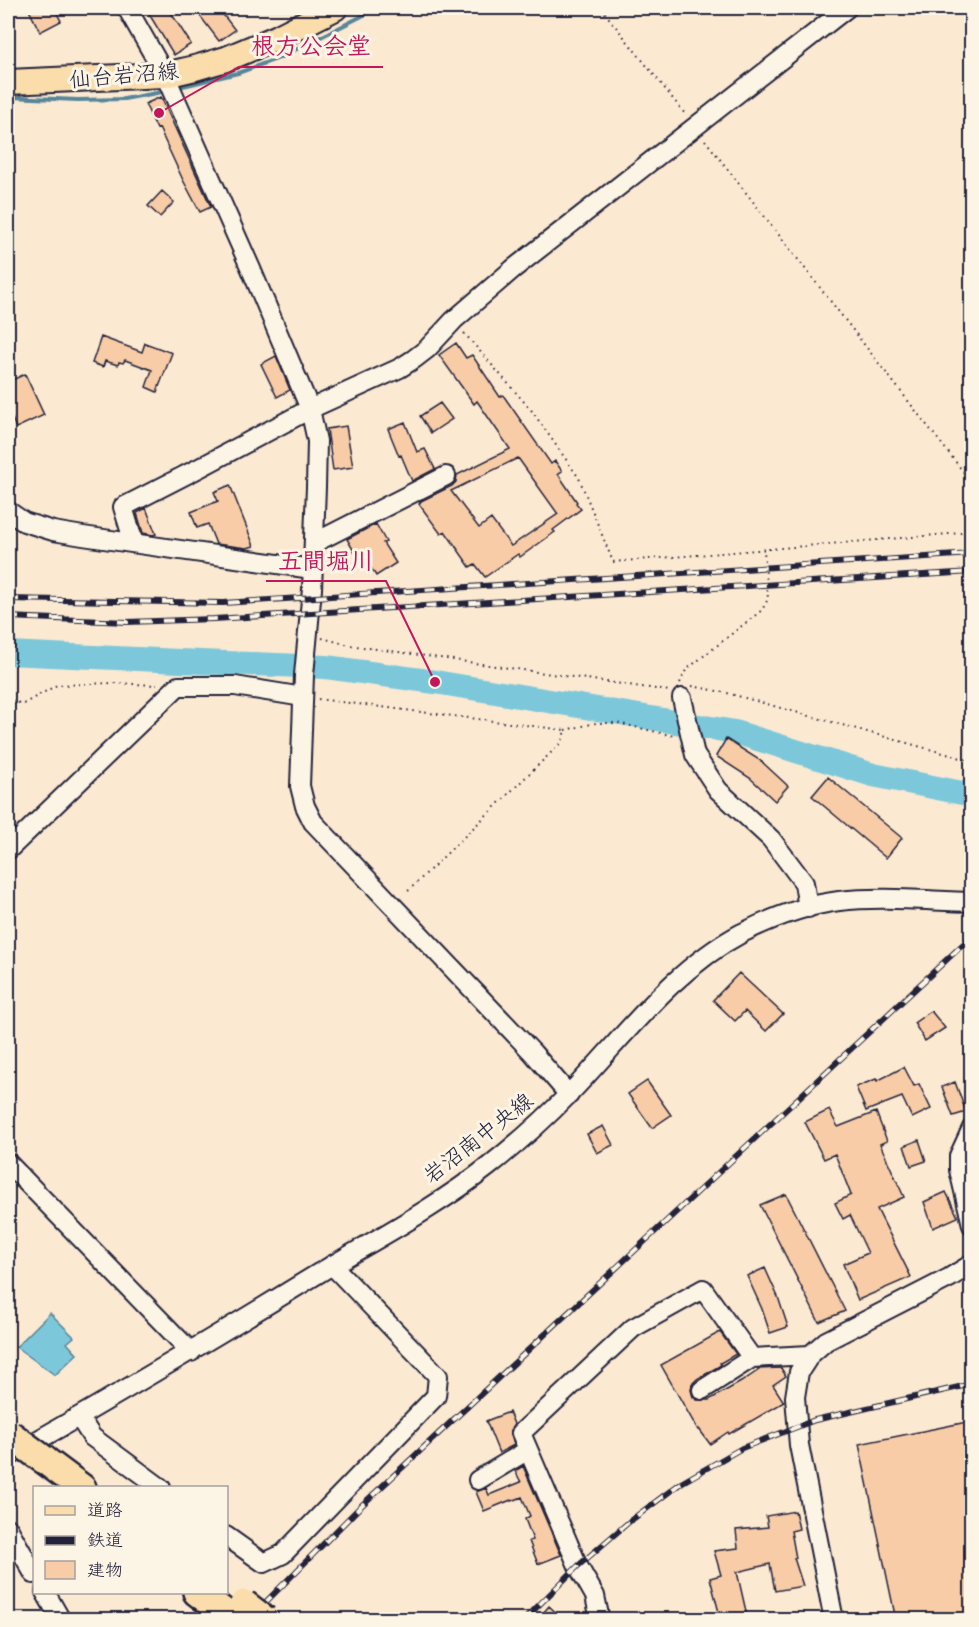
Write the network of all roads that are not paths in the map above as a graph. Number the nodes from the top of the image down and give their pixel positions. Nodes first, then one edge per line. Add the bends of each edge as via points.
1 (127, 8) edge
2 (335, 8) edge
3 (847, 8) edge
4 (165, 75) junction
5 (8, 82) edge
6 (310, 409) junction
7 (446, 476) dead end
8 (8, 511) edge
9 (134, 543) junction
10 (314, 543) junction
11 (312, 569) junction
12 (681, 691) road end
13 (303, 697) junction
14 (8, 850) edge
15 (972, 902) edge
16 (808, 908) junction
17 (569, 1095) junction
18 (972, 1128) edge
19 (8, 1163) edge
20 (972, 1224) edge
21 (972, 1264) edge
22 (332, 1265) junction
23 (191, 1352) junction
24 (810, 1355) junction
25 (752, 1358) junction
26 (702, 1390) dead end
27 (79, 1417) junction
28 (528, 1450) junction
29 (17, 1452) edge
30 (477, 1480) dead end
31 (49, 1486) edge
32 (78, 1486) edge
33 (157, 1486) edge
34 (8, 1528) edge
35 (228, 1537) edge
36 (33, 1572) edge
37 (46, 1594) edge
38 (200, 1594) edge
39 (240, 1610) edge
40 (61, 1620) edge
41 (600, 1620) edge
42 (834, 1620) edge

1 - 4 street
2 - 4 main road, 仙台岩沼線 via 226,58
3 - 6 street via 513,269 427,349 407,363
4 - 5 main road, 仙台岩沼線
4 - 6 street
6 - 9 street via 123,507
6 - 10 street via 317,441
7 - 10 street
8 - 9 street via 24,522 53,531
9 - 11 street
10 - 11 street
11 - 13 street
12 - 16 street via 695,755 718,790 771,839 804,883
13 - 14 street via 236,686 177,686
13 - 17 street via 300,786 304,806 313,822
15 - 16 street, 岩沼南中央線 via 878,899
16 - 17 street, 岩沼南中央線 via 741,933 691,967
17 - 22 street, 岩沼南中央線 via 488,1167
18 - 20 street via 959,1156
19 - 23 street
21 - 24 street via 826,1341
22 - 23 street, 岩沼南中央線
22 - 35 street via 438,1376 436,1396 283,1554 264,1563
23 - 27 street, 岩沼南中央線
24 - 25 street
24 - 42 street via 799,1372 795,1397 799,1444
25 - 26 street
25 - 28 street via 703,1289 633,1328 521,1433
27 - 29 street, 岩沼南中央線
27 - 33 street via 92,1437
28 - 30 street
28 - 41 street via 595,1596
29 - 31 highway
29 - 32 highway
34 - 36 street
37 - 40 street
38 - 39 highway

